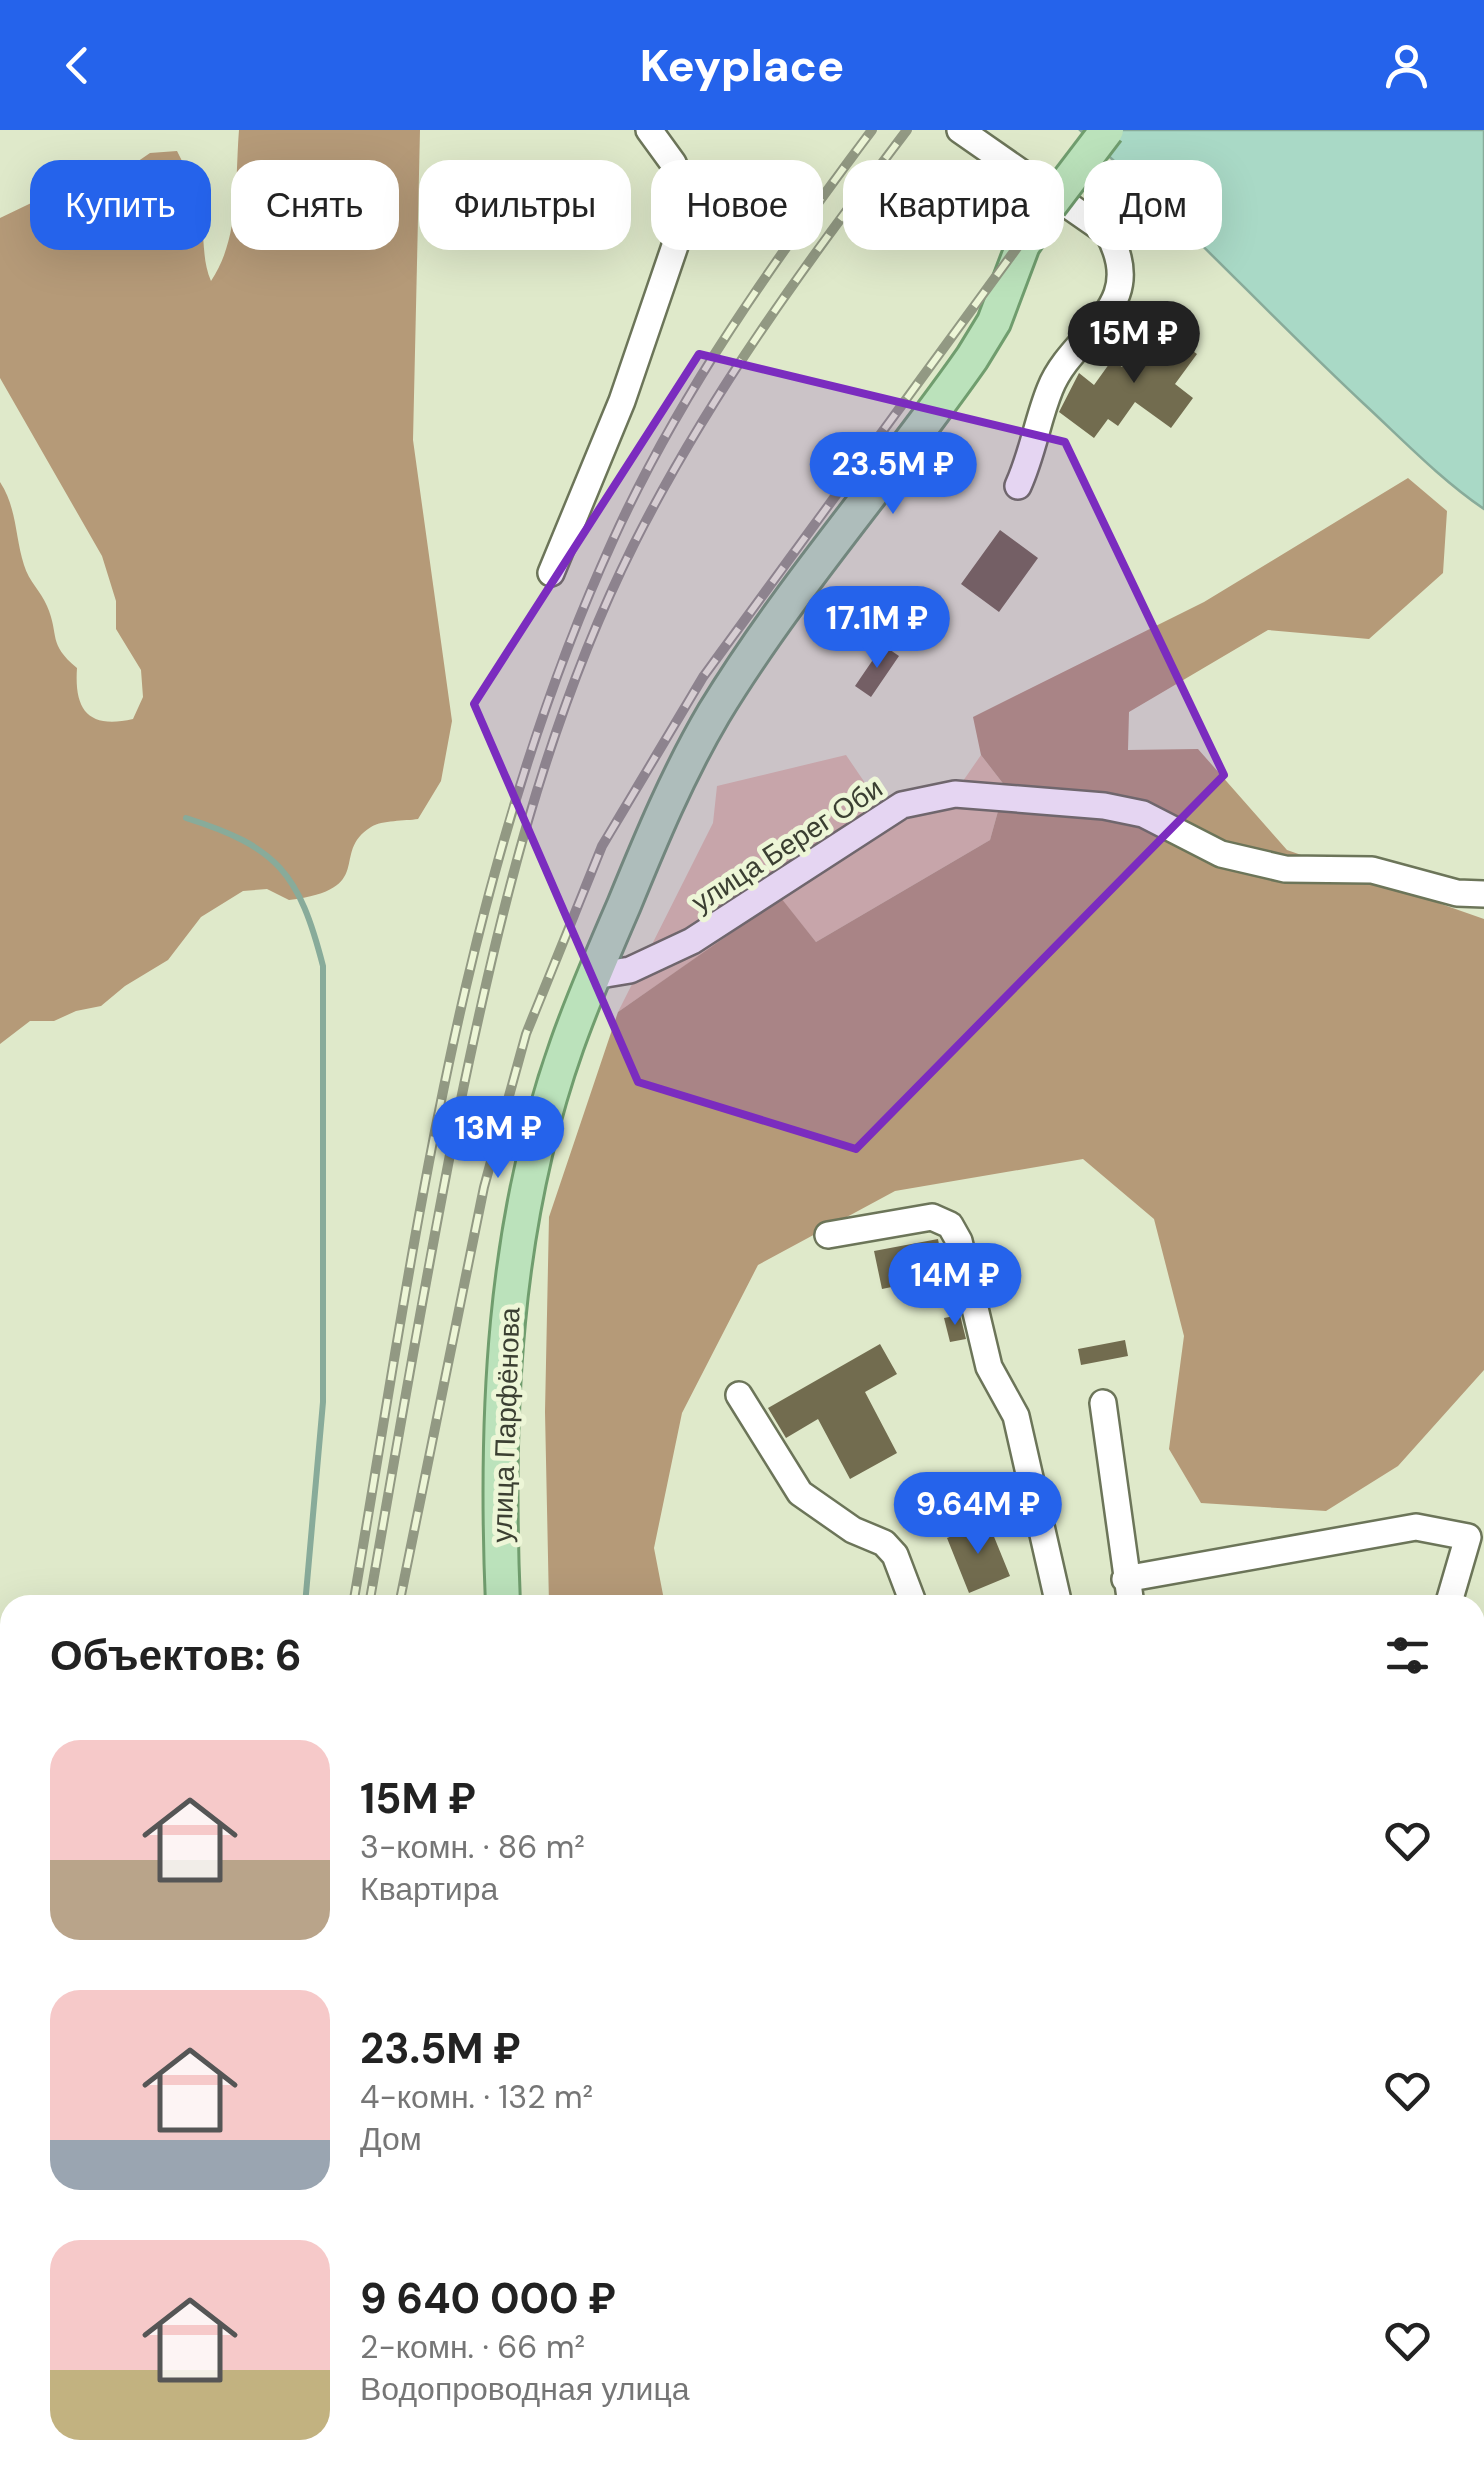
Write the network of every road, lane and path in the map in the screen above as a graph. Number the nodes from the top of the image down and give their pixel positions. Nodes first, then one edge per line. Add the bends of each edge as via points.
1 (649, 130) edge
2 (960, 130) edge
3 (1106, 130) edge
4 (1018, 486) dead end
5 (551, 573) dead end
6 (1484, 894) edge
7 (594, 976) junction
8 (828, 1235) dead end
9 (740, 1395) dead end
10 (1103, 1403) dead end
11 (1125, 1579) junction
12 (503, 1595) edge
13 (910, 1595) edge
14 (1057, 1595) edge
15 (1128, 1595) edge
16 (1447, 1595) edge

1 - 5 street via 684,189 678,238 622,401
2 - 4 street via 1108,233 1119,252 1118,292 1110,311 1050,387 1036,448
3 - 7 main road, улица Парфёнова, bridge via 1022,245 994,322 972,358 750,658 671,792
6 - 7 street, улица Берег Оби via 1372,870 1284,868 1221,854 1143,814 1104,806 955,794 902,805 692,942 630,970
7 - 12 main road, улица Парфёнова via 543,1128 513,1270 499,1451
8 - 14 street via 932,1217 950,1225 990,1367 1016,1416
9 - 13 street via 800,1492 884,1544
10 - 11 street
11 - 15 street
11 - 16 street via 1416,1527 1468,1537

